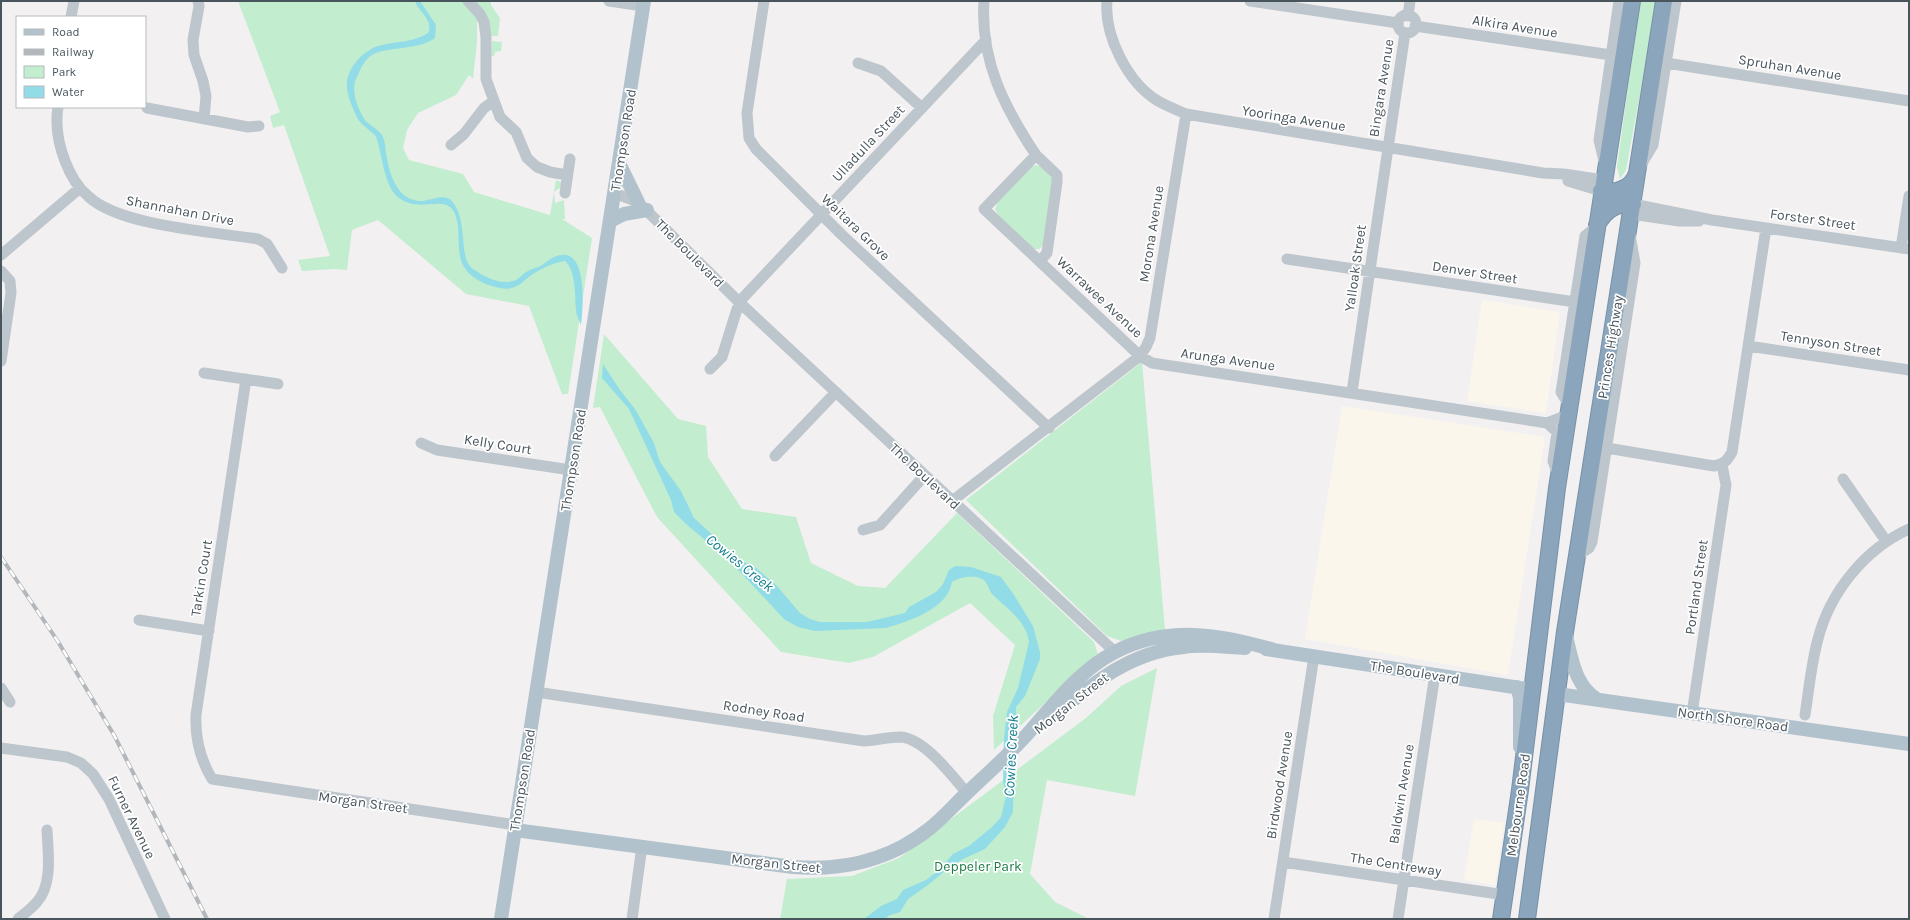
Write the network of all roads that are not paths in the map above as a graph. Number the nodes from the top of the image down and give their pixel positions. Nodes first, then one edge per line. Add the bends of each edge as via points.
1 (74, 1) edge
2 (468, 1) edge
3 (609, 1) edge
4 (764, 1) edge
5 (984, 1) edge
6 (1107, 1) edge
7 (1250, 1) edge
8 (1410, 1) edge
9 (1619, 1) edge
10 (1632, 1) edge
11 (1664, 1) edge
12 (1676, 1) edge
13 (198, 3) edge
14 (644, 4) edge
15 (71, 16) edge
16 (1408, 16) junction
17 (1398, 23) junction
18 (1415, 26) junction
19 (1405, 33) junction
20 (986, 40) junction
21 (1611, 55) junction
22 (858, 63) dead end
23 (1666, 63) junction
24 (494, 101) junction
25 (1909, 101) edge
26 (58, 108) edge
27 (147, 108) dead end
28 (922, 108) junction
29 (1186, 114) junction
30 (204, 119) junction
31 (259, 126) dead end
32 (450, 145) dead end
33 (1387, 149) junction
34 (1036, 155) junction
35 (570, 159) dead end
36 (619, 163) junction
37 (1638, 172) junction
38 (567, 175) junction
39 (80, 188) junction
40 (565, 193) dead end
41 (614, 193) junction
42 (1909, 196) edge
43 (1617, 198) junction
44 (643, 206) junction
45 (821, 214) junction
46 (610, 221) junction
47 (1597, 226) junction
48 (1766, 228) junction
49 (1905, 248) edge
50 (1, 255) edge
51 (1287, 259) dead end
52 (1040, 261) junction
53 (282, 268) dead end
54 (1, 271) edge
55 (1369, 271) junction
56 (1575, 302) junction
57 (741, 303) junction
58 (1748, 346) junction
59 (1140, 356) junction
60 (1, 361) edge
61 (710, 369) dead end
62 (1909, 370) edge
63 (204, 373) dead end
64 (246, 379) junction
65 (278, 384) dead end
66 (836, 392) junction
67 (1352, 392) junction
68 (1569, 410) junction
69 (1547, 423) junction
70 (1049, 428) junction
71 (421, 442) dead end
72 (1607, 448) junction
73 (775, 456) dead end
74 (1722, 465) junction
75 (571, 470) junction
76 (925, 475) junction
77 (1559, 479) junction
78 (1843, 479) dead end
79 (952, 501) junction
80 (1909, 529) edge
81 (863, 530) dead end
82 (1886, 541) junction
83 (1577, 556) junction
84 (139, 620) dead end
85 (209, 631) junction
86 (1565, 634) junction
87 (1274, 650) junction
88 (1115, 652) junction
89 (1314, 656) junction
90 (1124, 664) junction
91 (1435, 674) junction
92 (1517, 687) junction
93 (1, 688) edge
94 (1533, 690) junction
95 (536, 692) junction
96 (1557, 694) junction
97 (1598, 700) junction
98 (10, 702) dead end
99 (1692, 714) junction
100 (1805, 715) dead end
101 (1020, 744) junction
102 (1909, 744) edge
103 (1, 748) edge
104 (1522, 777) junction
105 (212, 779) joint
106 (967, 793) junction
107 (515, 827) junction
108 (47, 830) dead end
109 (642, 846) junction
110 (1282, 862) junction
111 (1403, 880) junction
112 (1505, 896) junction
113 (18, 919) edge
114 (165, 919) edge
115 (501, 919) edge
116 (632, 919) edge
117 (1274, 919) edge
118 (1398, 919) edge
119 (1501, 919) edge
120 (1527, 919) edge

1 - 15 street
2 - 24 street via 484,22 485,74
3 - 14 street
4 - 45 street, Waitara Grove via 747,114 749,138 756,149
5 - 20 street, Warrawee Avenue
6 - 29 street, Yooringa Avenue via 1109,32 1128,71 1157,101
7 - 17 street
8 - 16 street
9 - 21 street
10 - 43 highway, Princes Highway
11 - 37 highway
12 - 23 street
13 - 30 street via 193,40 194,55 206,96
14 - 36 main road, Thompson Road
16 - 17 street via 1401,18
16 - 18 street via 1414,20
17 - 19 street via 1399,28
18 - 19 street via 1412,31
18 - 21 street, Alkira Avenue
19 - 33 street, Bingara Avenue
20 - 28 street, Ulladulla Street
20 - 34 street, Warrawee Avenue via 988,59 1001,95
21 - 43 street via 1598,142
22 - 28 street via 881,71
23 - 25 street, Spruhan Avenue
23 - 37 street via 1653,145
24 - 32 street via 484,108 464,134
24 - 38 street via 500,117 516,132 527,158 537,167
26 - 39 street, Shannahan Drive via 57,136 68,170
27 - 30 street
28 - 45 street, Ulladulla Street
29 - 33 street, Yooringa Avenue
29 - 59 street, Morona Avenue via 1150,338
30 - 31 street via 248,127
33 - 43 street, Yooringa Avenue via 1543,174 1571,175
33 - 55 street, Yalloak Street
34 - 52 street, Warrawee Avenue via 1056,175 1057,182 1047,253
34 - 52 street, Warrawee Avenue via 982,209
35 - 38 street
36 - 41 main road, Thompson Road
36 - 44 main road
37 - 43 highway
38 - 40 street
39 - 50 street
39 - 53 street, Shannahan Drive via 88,197 126,217 258,239 267,244
41 - 44 street, The Boulevard
41 - 46 main road, Thompson Road
42 - 49 street
43 - 47 highway, Princes Highway
43 - 48 street, Forster Street via 1712,220
43 - 72 street via 1635,263
43 - 83 highway, Princes Highway
44 - 46 main road
44 - 57 street, The Boulevard
45 - 57 street, Ulladulla Street
45 - 70 street, Waitara Grove
46 - 75 main road, Thompson Road
47 - 56 street via 1585,236
47 - 68 highway, Princes Highway
48 - 49 street, Forster Street
48 - 58 street
51 - 55 street, Denver Street
52 - 59 street, Warrawee Avenue
54 - 60 street via 10,281 11,293
55 - 56 street, Denver Street
55 - 67 street, Yalloak Street
56 - 68 street via 1561,392
57 - 61 street, Ulladulla Street via 722,357
57 - 66 street, The Boulevard
58 - 62 street, Tennyson Street
58 - 74 street via 1732,452
59 - 67 street, Arunga Avenue via 1152,363
59 - 70 street
63 - 64 street
64 - 65 street
64 - 85 street, Tarkin Court
66 - 73 street
66 - 76 street, The Boulevard
67 - 69 street, Arunga Avenue
68 - 69 street, Arunga Avenue
68 - 77 highway, Princes Highway
69 - 77 street via 1557,432 1553,461
70 - 79 street
71 - 75 street, Kelly Court via 437,450
72 - 74 street via 1714,466
72 - 83 street via 1591,545
74 - 99 street, Portland Street via 1726,485
75 - 95 main road, Thompson Road
76 - 79 street, The Boulevard
76 - 81 street via 880,525
77 - 94 highway, Princes Highway
78 - 82 street
79 - 88 street, The Boulevard
80 - 82 street
82 - 100 street via 1861,564 1829,607 1818,639
83 - 86 highway, Princes Highway
84 - 85 street
85 - 105 street, Tarkin Court via 196,715 196,733 204,765
86 - 96 highway, Princes Highway
86 - 97 main road via 1577,676 1588,692
87 - 88 main road, The Boulevard via 1227,637 1193,634 1158,638
87 - 89 main road, The Boulevard
87 - 90 main road, The Boulevard via 1185,646 1151,653
88 - 90 main road
88 - 101 main road, Morgan Street via 1073,683
89 - 91 main road, The Boulevard
89 - 110 street, Birdwood Avenue
90 - 101 main road, Morgan Street via 1097,680
91 - 92 main road, The Boulevard
91 - 111 street, Baldwin Avenue
92 - 94 main road, The Boulevard
92 - 104 main road via 1520,698
93 - 98 street
94 - 96 highway, The Boulevard
94 - 104 highway, Melbourne Road
95 - 106 street, Rodney Road via 864,741 901,737 915,741 928,751
95 - 107 main road, Thompson Road
96 - 97 main road, North Shore Road
96 - 120 highway, Melbourne Road
97 - 99 main road, North Shore Road
99 - 102 main road, North Shore Road
101 - 106 main road, Morgan Street
103 - 114 street, Furner Avenue via 67,757 81,763 93,774 109,799
104 - 112 highway, Melbourne Road
105 - 107 street, Morgan Street
106 - 109 main road, Morgan Street via 934,825 909,843 871,860 846,866 793,867
107 - 109 main road, Morgan Street
107 - 115 main road, Thompson Road
108 - 113 street via 48,875 45,888 37,902
109 - 116 street
110 - 111 street, The Centreway
110 - 117 street, Birdwood Avenue
111 - 112 street, The Centreway
111 - 118 street, Baldwin Avenue
112 - 119 highway, Melbourne Road

